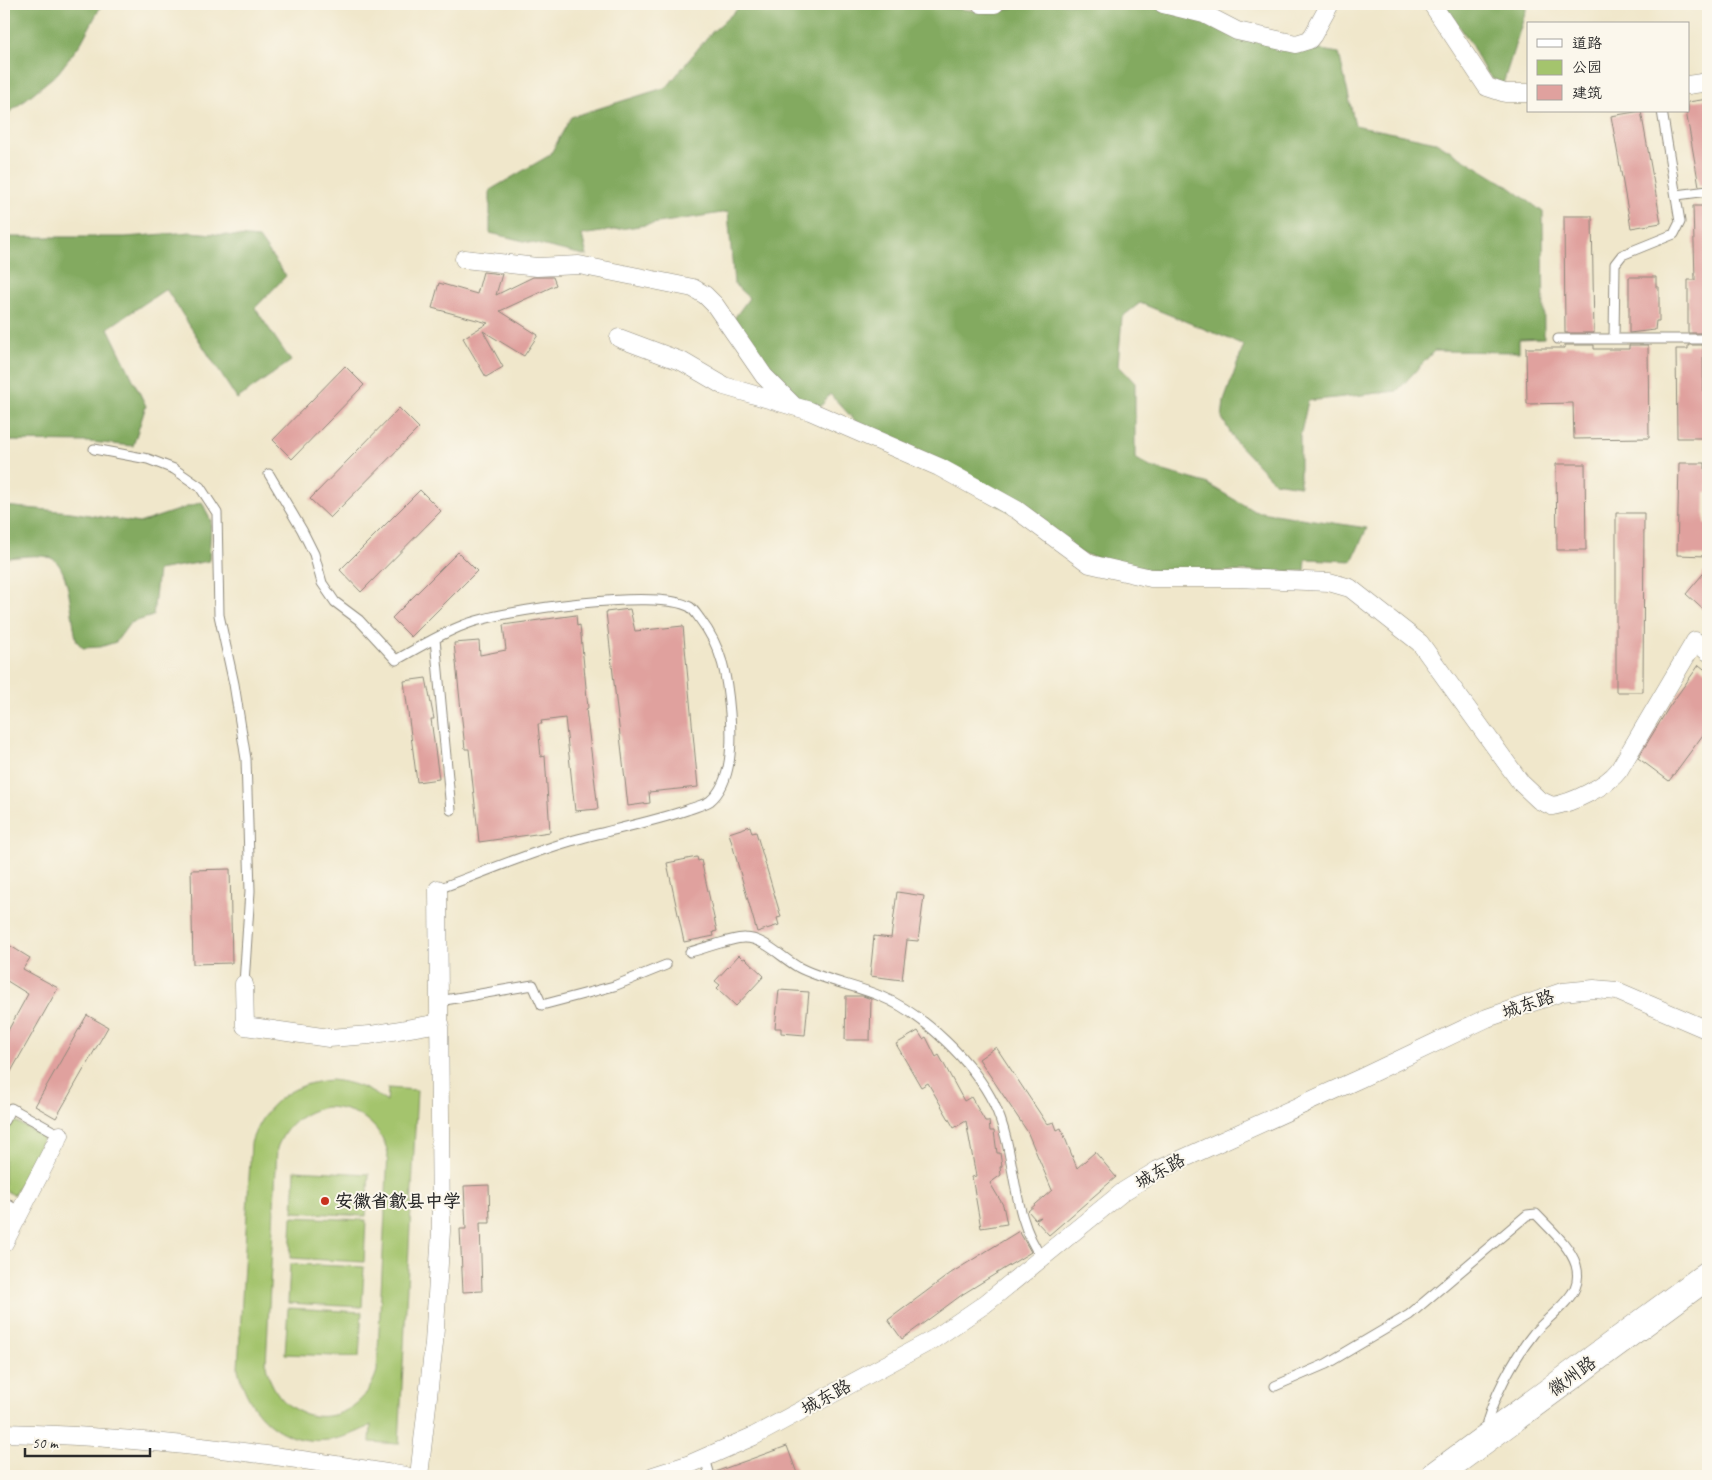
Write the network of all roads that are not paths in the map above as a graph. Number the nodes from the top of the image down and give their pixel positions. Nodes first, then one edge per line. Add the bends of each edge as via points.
1 (981, 4) edge
2 (995, 4) edge
3 (1163, 4) edge
4 (1330, 4) edge
5 (1432, 4) edge
6 (1708, 82) edge
7 (1690, 85) edge
8 (1527, 94) edge
9 (1662, 112) edge
10 (1708, 191) edge
11 (1677, 195) junction
12 (464, 258) dead end
13 (619, 338) dead end
14 (1558, 339) dead end
15 (1614, 339) junction
16 (1708, 339) edge
17 (796, 407) junction
18 (94, 449) dead end
19 (269, 474) dead end
20 (435, 639) junction
21 (1708, 652) edge
22 (451, 810) dead end
23 (438, 889) joint
24 (690, 952) dead end
25 (666, 965) dead end
26 (244, 984) joint
27 (439, 1001) junction
28 (440, 1023) junction
29 (1708, 1030) edge
30 (4, 1121) edge
31 (60, 1135) joint
32 (4, 1202) edge
33 (20, 1212) junction
34 (4, 1243) edge
35 (1042, 1258) junction
36 (1708, 1275) edge
37 (1275, 1386) dead end
38 (4, 1433) edge
39 (1483, 1441) junction
40 (705, 1458) junction
41 (406, 1476) edge
42 (420, 1476) edge
43 (653, 1476) edge
44 (710, 1476) edge
45 (1435, 1476) edge

1 - 2 street
3 - 4 street via 1197,12 1237,31 1296,44 1313,35
5 - 8 street via 1487,86 1505,93
6 - 7 street
9 - 11 lane
10 - 11 lane
11 - 15 lane via 1680,222 1674,234 1622,255 1615,264
12 - 17 street via 537,267 579,265 693,288 714,305 764,376
13 - 17 street via 684,362 724,386
14 - 15 lane
15 - 16 lane
17 - 21 street via 939,467 979,488 1036,523 1090,564 1151,578 1320,581 1350,588 1420,643 1521,783 1539,800 1552,806 1609,782 1695,641
18 - 26 lane via 148,459 174,469 200,487 217,513 219,615 246,759 250,891
19 - 20 lane via 302,530 314,554 322,583 335,602 359,620 396,660
20 - 22 lane
20 - 23 lane via 465,624 530,609 630,601 668,600 680,603 692,608 713,636 728,686 730,721 726,773 708,802 569,842
23 - 27 street
24 - 35 lane via 745,938 757,941 799,967 883,997 906,1009 957,1053 986,1089 1002,1124 1013,1164 1020,1213
25 - 27 lane via 614,986 542,1005 534,985
26 - 28 street via 245,1026 329,1038 370,1035
27 - 28 street
28 - 42 street via 441,1231 434,1343
29 - 35 street, 城东路 via 1617,991 1562,992 1487,1018 1158,1170 1124,1191
30 - 31 lane via 11,1108
31 - 33 street
32 - 33 lane
33 - 34 street
35 - 40 street, 城东路 via 985,1304 934,1339 771,1427
36 - 39 main road, 徽州路
37 - 39 lane via 1326,1364 1409,1315 1527,1215 1536,1214 1572,1254 1577,1267 1577,1281 1572,1292 1533,1335 1498,1391 1488,1413
38 - 41 street via 107,1437 197,1446
39 - 45 main road, 徽州路
40 - 43 street, 城东路
40 - 44 lane

